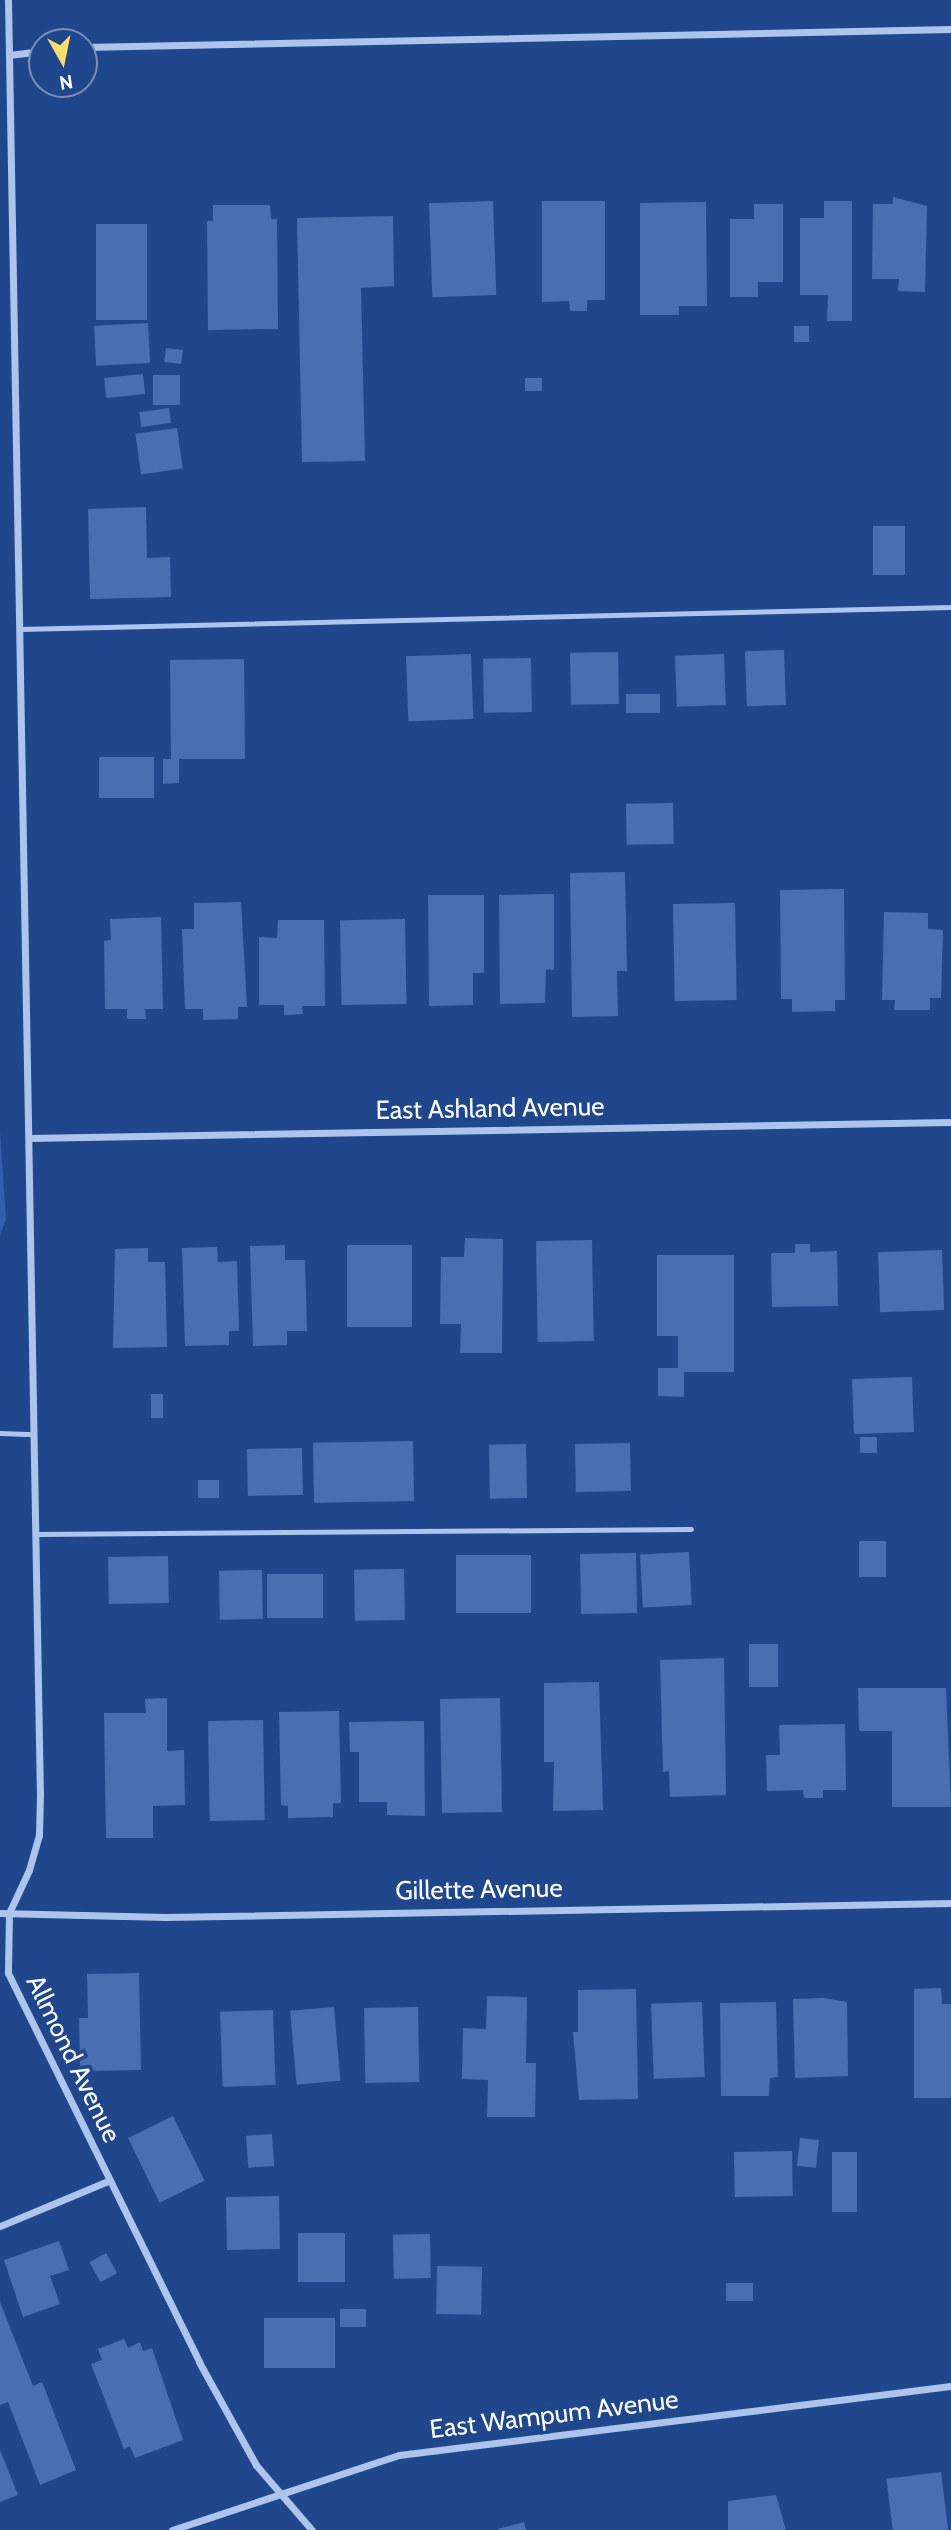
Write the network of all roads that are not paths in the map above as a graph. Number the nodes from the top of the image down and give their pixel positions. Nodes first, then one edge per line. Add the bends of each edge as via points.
1 (9, 0) edge
2 (951, 29) edge
3 (98, 47) edge
4 (28, 53) edge
5 (9, 55) junction
6 (0, 56) edge
7 (951, 607) edge
8 (20, 629) junction
9 (951, 1122) edge
10 (29, 1138) junction
11 (0, 1433) edge
12 (34, 1434) junction
13 (691, 1529) dead end
14 (36, 1534) junction
15 (951, 1903) edge
16 (4, 1913) edge
17 (108, 2181) junction
18 (0, 2226) edge
19 (951, 2386) edge
20 (280, 2492) junction
21 (172, 2530) edge
22 (312, 2530) edge

1 - 5 street, Allmond Avenue
2 - 3 street
4 - 5 street
5 - 6 lane
5 - 8 street, Allmond Avenue
7 - 8 lane
8 - 10 street, Allmond Avenue
9 - 10 street, East Ashland Avenue
10 - 12 street, Allmond Avenue
11 - 12 lane
12 - 14 street, Allmond Avenue
13 - 14 lane
14 - 16 street, Allmond Avenue via 38,1835
15 - 16 street, Gillette Avenue via 165,1917
16 - 17 street, Allmond Avenue via 17,1998
17 - 18 street
17 - 20 street, Allmond Avenue via 199,2362 256,2465
19 - 20 street, East Wampum Avenue via 399,2455
20 - 21 street, East Wampum Avenue
20 - 22 street, Allmond Avenue

